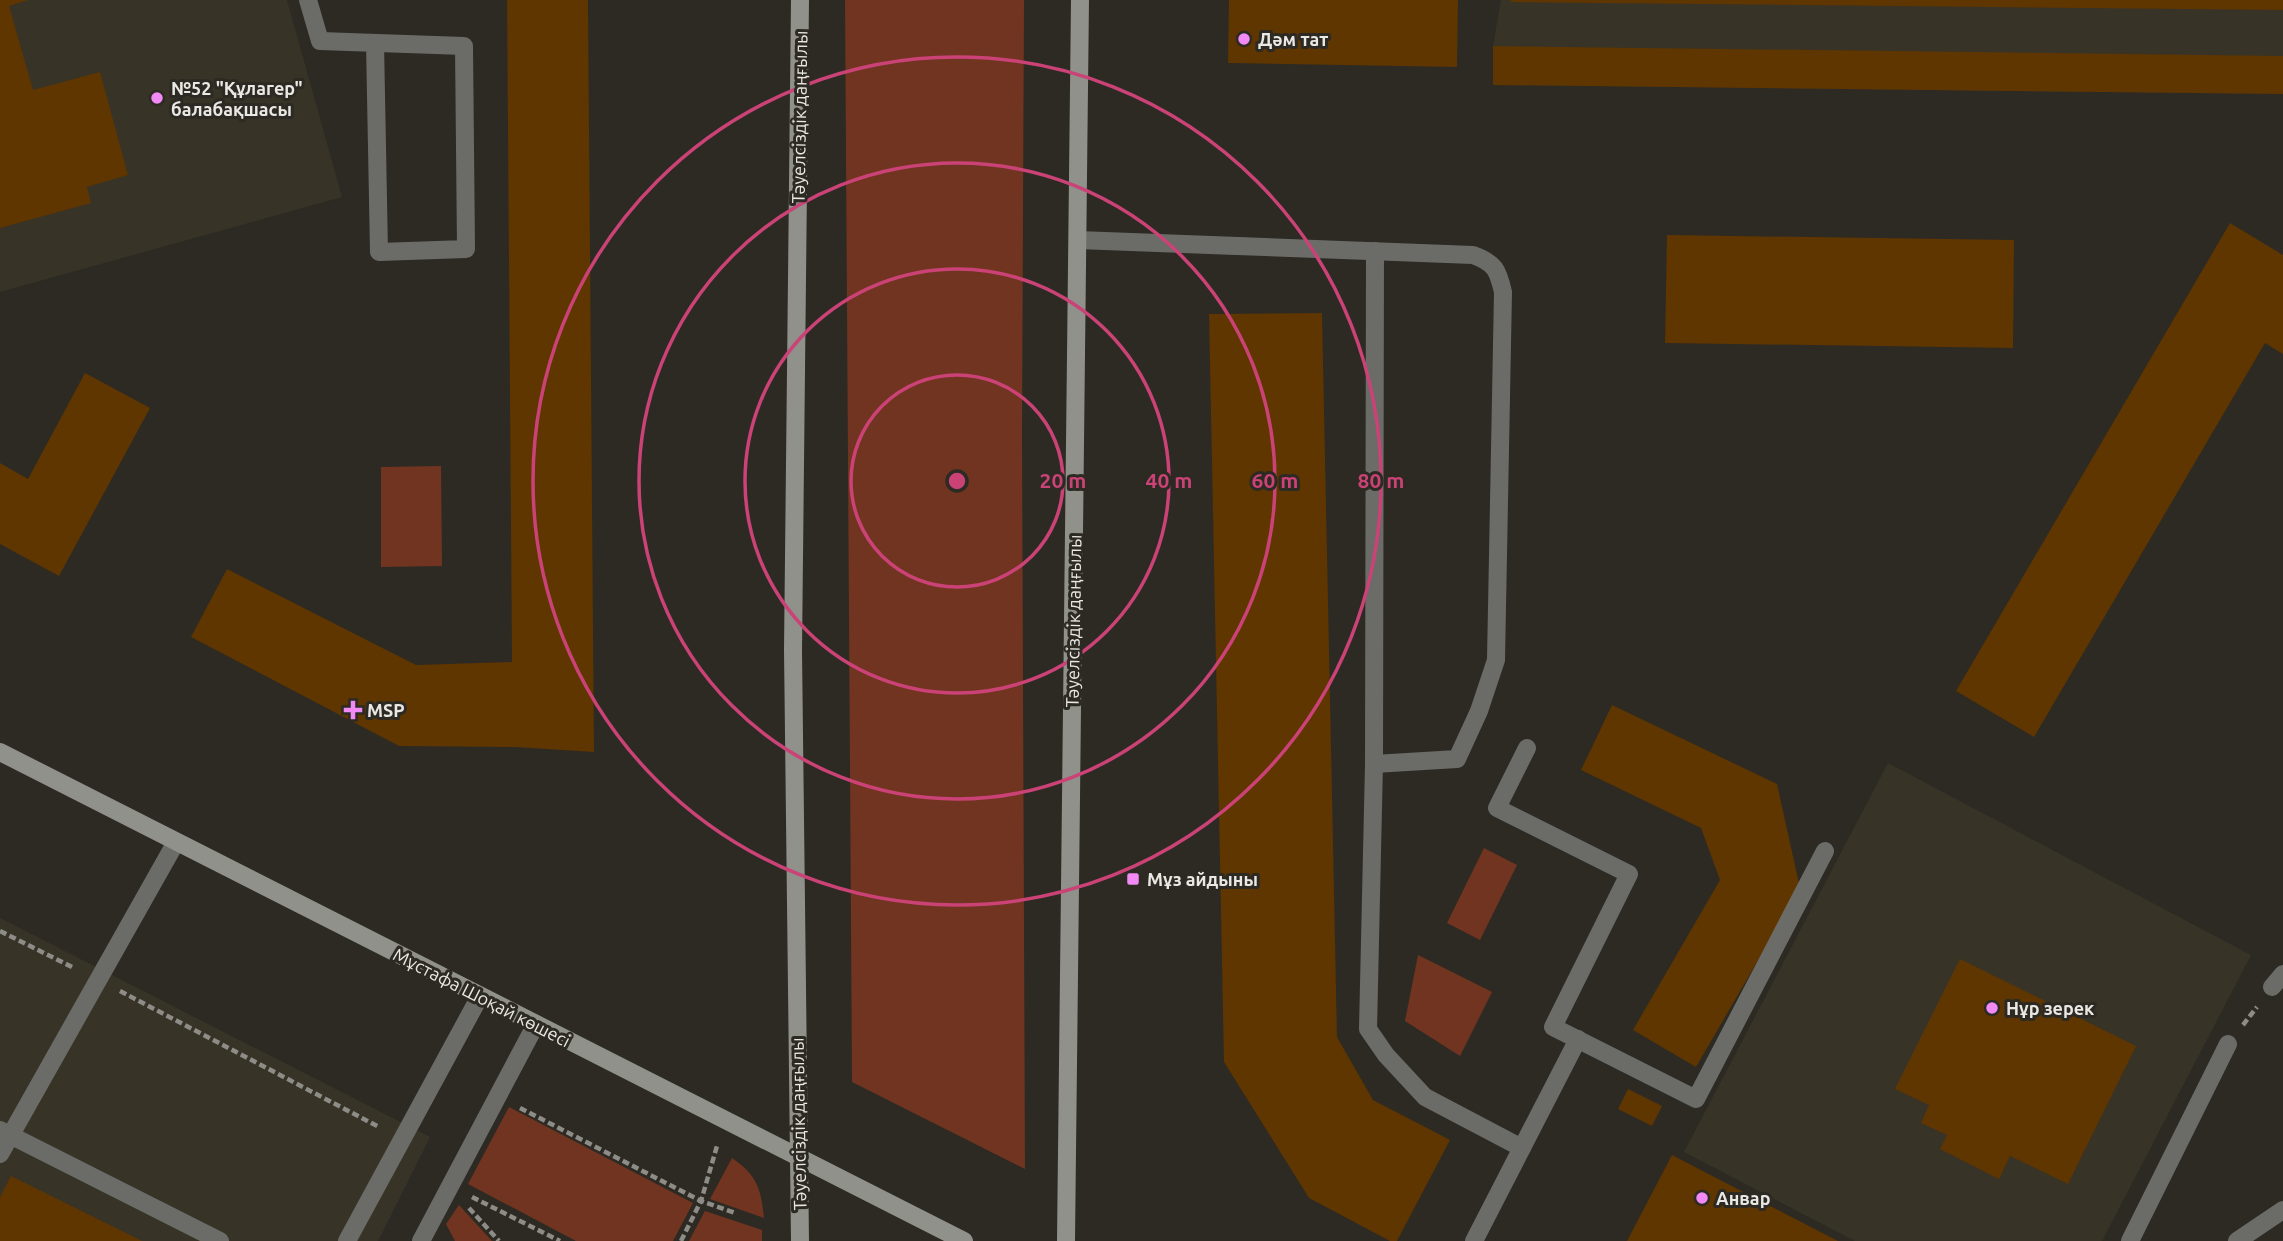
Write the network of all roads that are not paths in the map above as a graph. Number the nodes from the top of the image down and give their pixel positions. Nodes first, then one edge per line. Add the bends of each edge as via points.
1 (308, 0) edge
2 (800, 0) edge
3 (1080, 0) edge
4 (375, 43) junction
5 (1078, 240) junction
6 (1375, 251) junction
7 (1527, 748) dead end
8 (0, 752) edge
9 (1374, 764) junction
10 (176, 842) junction
11 (1825, 851) dead end
12 (480, 996) junction
13 (536, 1024) junction
14 (1578, 1039) junction
15 (2228, 1044) road end
16 (5, 1133) edge
17 (1522, 1148) junction
18 (0, 1154) edge
19 (800, 1158) junction
20 (2283, 1210) edge
21 (220, 1241) edge
22 (347, 1241) edge
23 (421, 1241) edge
24 (800, 1241) edge
25 (964, 1241) edge
26 (1066, 1241) edge
27 (1474, 1241) edge
28 (2130, 1241) edge
29 (2237, 1241) edge

1 - 4 lane via 320,41
2 - 19 street, Тәуелсіздік даңғылы via 793,650
3 - 5 street, Тәуелсіздік даңғылы
4 - 4 lane via 379,252 466,249 464,47
5 - 6 lane
5 - 26 street, Тәуелсіздік даңғылы
6 - 9 lane
6 - 9 lane via 1473,255 1498,272 1503,292 1496,660 1457,759
7 - 14 lane via 1497,808 1629,874 1553,1027
8 - 10 street, Мұстафа Шоқай көшесі
9 - 17 lane via 1368,1029 1425,1097
10 - 12 street, Мұстафа Шоқай көшесі
10 - 16 lane
11 - 14 lane via 1696,1099
12 - 13 street, Мұстафа Шоқай көшесі
12 - 22 lane
13 - 19 street, Мұстафа Шоқай көшесі
13 - 23 lane
14 - 17 lane
15 - 28 lane
16 - 18 lane
16 - 21 lane
17 - 27 lane
19 - 24 street, Тәуелсіздік даңғылы
19 - 25 street, Мұстафа Шоқай көшесі
20 - 29 lane

